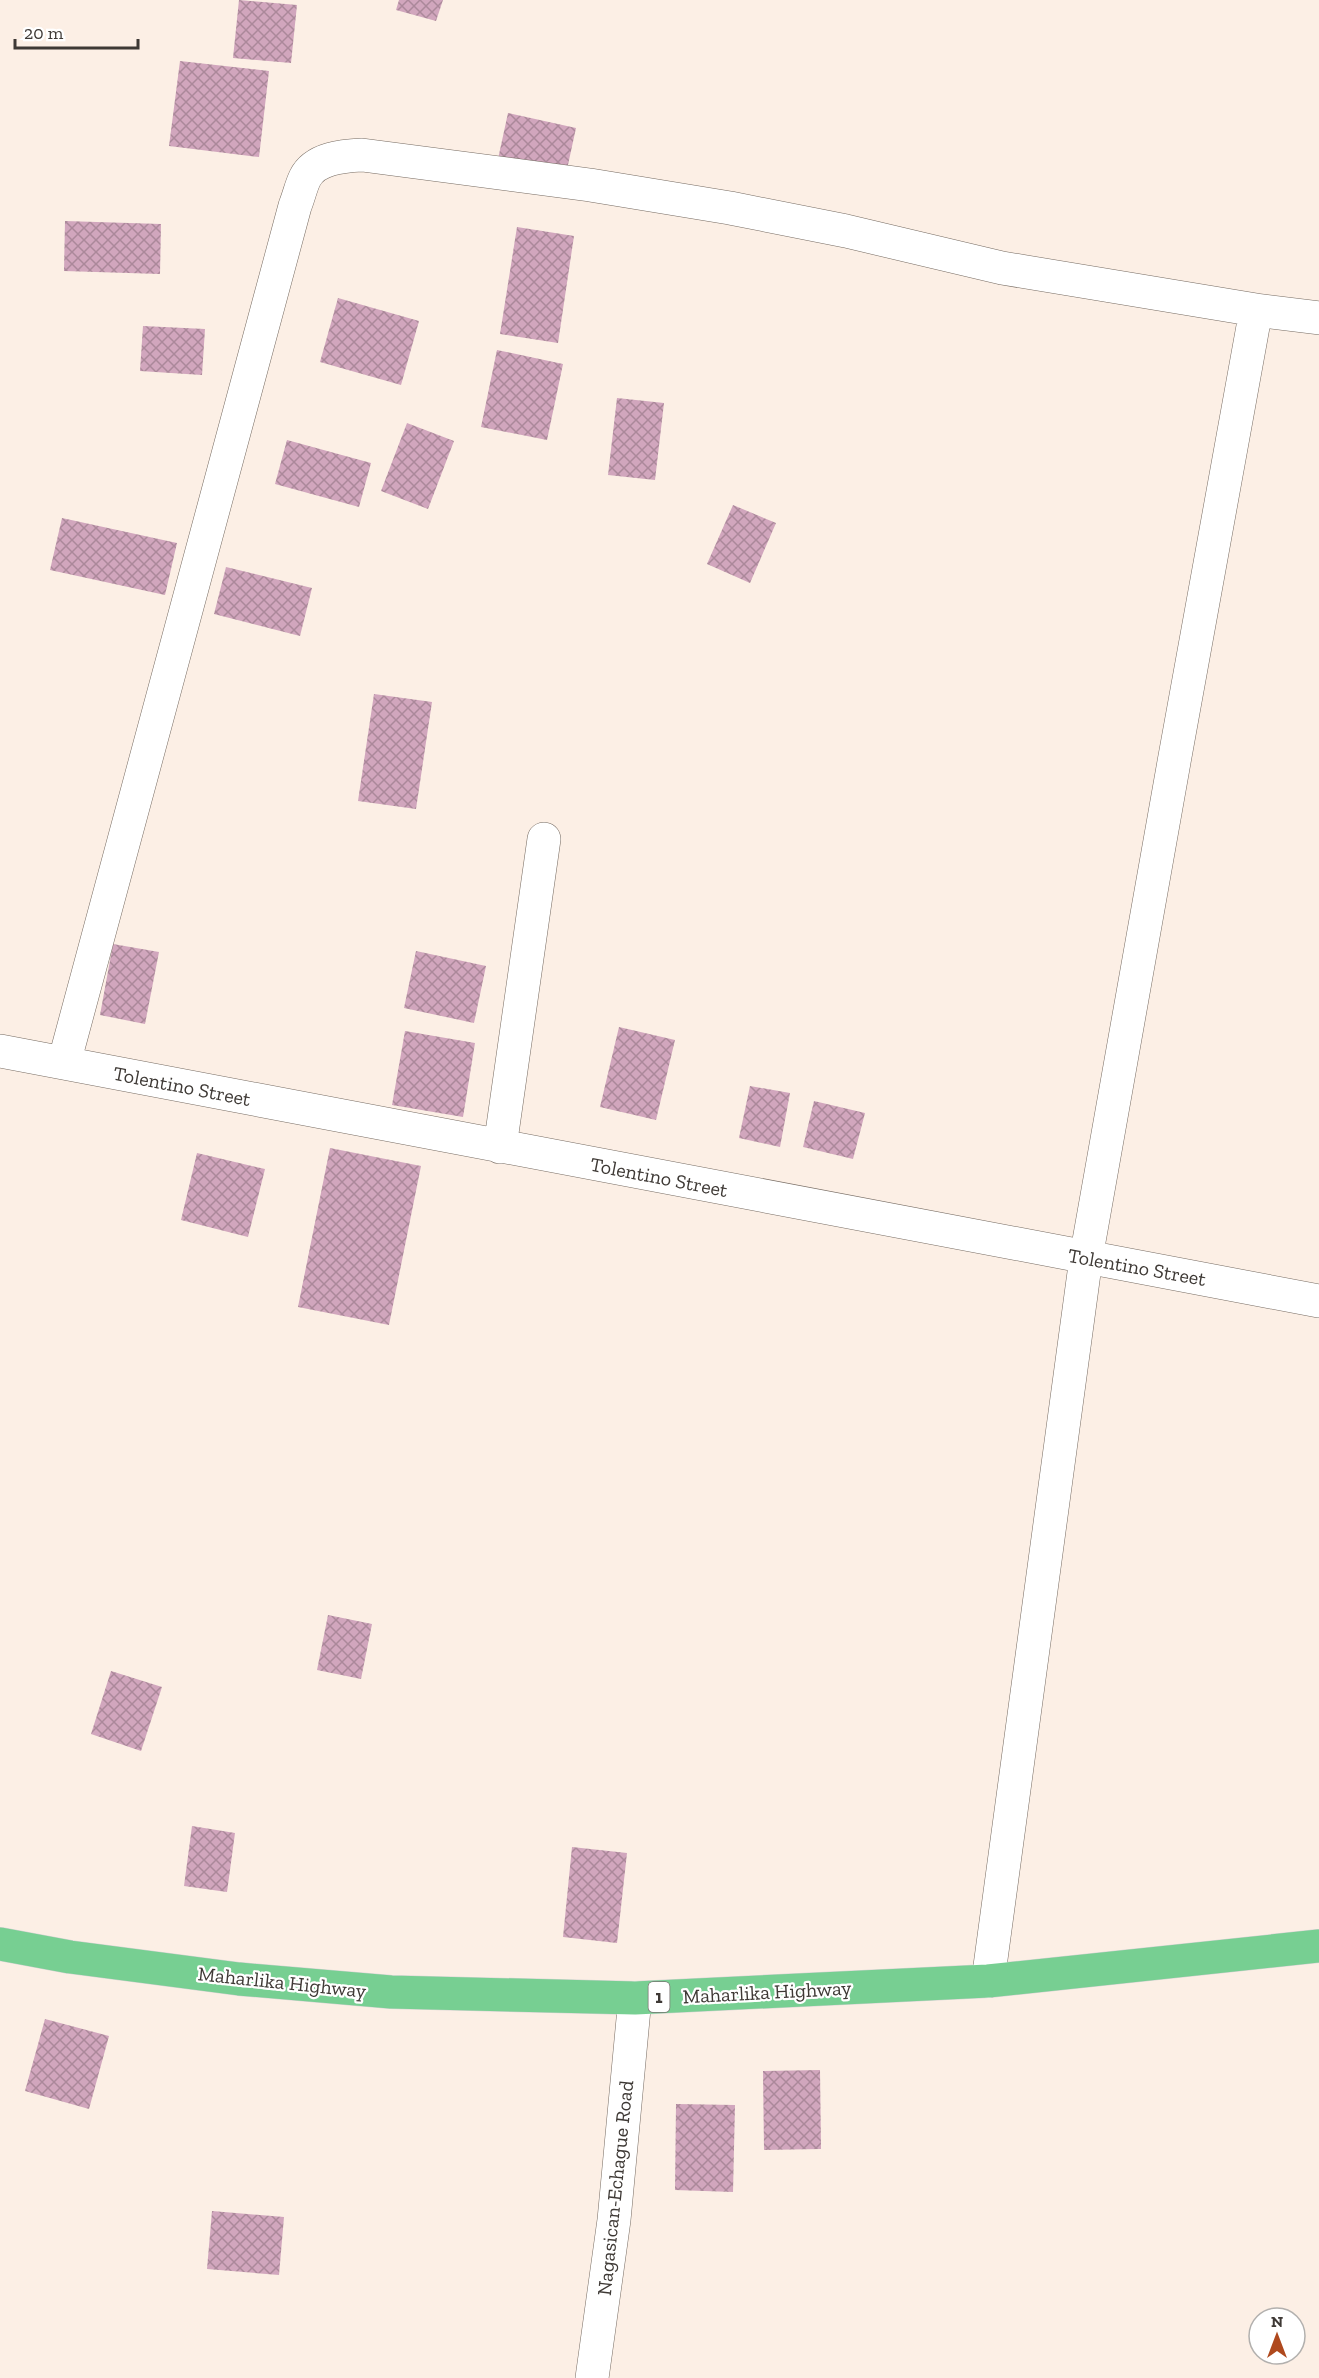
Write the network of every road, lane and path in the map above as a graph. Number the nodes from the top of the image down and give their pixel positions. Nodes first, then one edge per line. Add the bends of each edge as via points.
1 (1256, 310) junction
2 (1319, 318) edge
3 (544, 839) dead end
4 (0, 1051) edge
5 (64, 1063) junction
6 (500, 1147) junction
7 (1086, 1258) junction
8 (1319, 1301) edge
9 (0, 1944) edge
10 (1319, 1946) edge
11 (988, 1981) junction
12 (635, 1998) junction
13 (592, 2378) edge

1 - 2 street
1 - 5 street via 1002,268 846,231 602,187 362,155 336,157 321,164 306,175 295,206
1 - 7 street
3 - 6 street
4 - 5 street, Tolentino Street
5 - 6 street, Tolentino Street
6 - 7 street, Tolentino Street
7 - 8 street, Tolentino Street
7 - 11 street
9 - 12 highway, Maharlika Highway / 1 via 239,1979 391,1992
10 - 11 highway, Maharlika Highway / 1
11 - 12 highway, Maharlika Highway / 1
12 - 13 street, Nagasican-Echague Road via 614,2220

